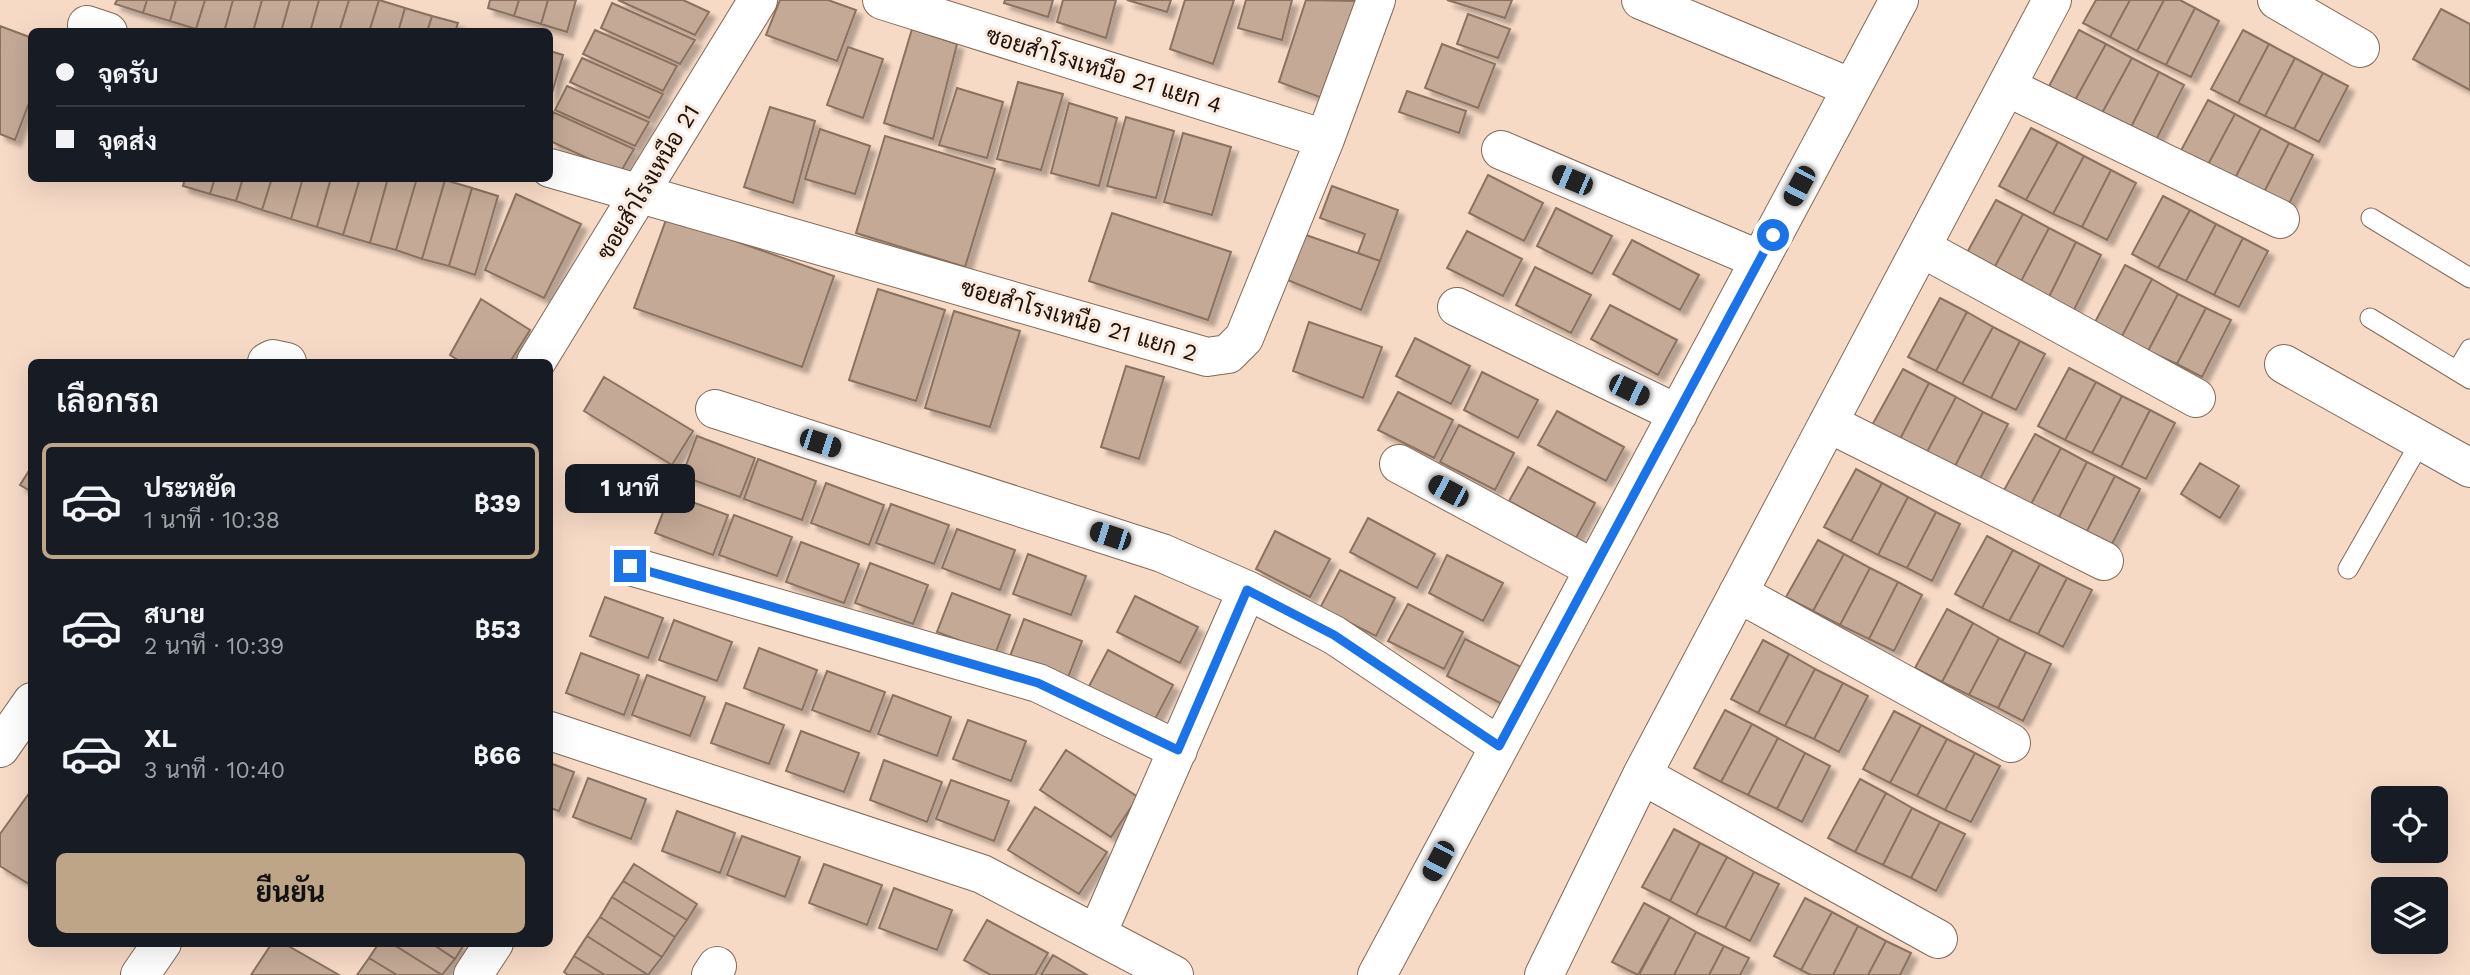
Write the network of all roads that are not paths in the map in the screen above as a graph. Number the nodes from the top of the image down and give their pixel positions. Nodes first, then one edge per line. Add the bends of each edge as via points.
1 (758, 0) edge
2 (882, 0) edge
3 (1376, 0) edge
4 (1642, 0) edge
5 (1899, 0) edge
6 (2052, 0) edge
7 (2277, 0) edge
8 (2360, 48) dead end
9 (2007, 87) junction
10 (1852, 88) junction
11 (1325, 139) junction
12 (1501, 150) dead end
13 (553, 169) edge
14 (640, 196) junction
15 (2371, 218) dead end
16 (2280, 219) dead end
17 (1922, 248) junction
18 (1760, 260) junction
19 (2470, 278) edge
20 (1457, 307) dead end
21 (2370, 318) dead end
22 (2470, 349) edge
23 (538, 359) edge
24 (2284, 364) dead end
25 (2463, 375) edge
26 (2196, 398) dead end
27 (715, 409) dead end
28 (1678, 414) junction
29 (1828, 423) junction
30 (2421, 441) junction
31 (1399, 464) dead end
32 (2470, 468) edge
33 (2104, 561) dead end
34 (630, 566) dead end
35 (1594, 569) junction
36 (2348, 569) dead end
37 (1247, 590) junction
38 (1738, 593) junction
39 (28, 708) edge
40 (553, 732) edge
41 (2011, 743) dead end
42 (1499, 746) junction
43 (0, 748) edge
44 (1178, 750) junction
45 (1642, 775) junction
46 (1097, 934) junction
47 (1938, 939) dead end
48 (159, 947) edge
49 (492, 947) edge
50 (1552, 972) edge
51 (140, 975) edge
52 (474, 975) edge
53 (1174, 975) edge
54 (1377, 975) edge

1 - 14 street, ซอยสำโรงเหนือ 21
2 - 11 street, ซอยสำโรงเหนือ 21 แยก 4
3 - 11 street, ซอยสำโรงเหนือ 21 แยก 2
4 - 10 street
5 - 10 street
6 - 9 street
7 - 8 street
9 - 16 street
9 - 17 street
10 - 18 street
11 - 14 street, ซอยสำโรงเหนือ 21 แยก 2 via 1244,338 1228,354 1207,357
12 - 18 street
13 - 14 street, ซอยสำโรงเหนือ 21 แยก 2
14 - 23 street, ซอยสำโรงเหนือ 21
15 - 19 lane
17 - 26 street
17 - 29 street
18 - 28 street
20 - 28 street
21 - 25 lane
22 - 25 lane
24 - 30 street
27 - 37 street via 1162,553
28 - 35 street
29 - 33 street
29 - 38 street
30 - 32 street
30 - 36 lane
31 - 35 street
34 - 44 street via 1038,683
35 - 42 street
37 - 42 street via 1334,635
37 - 44 street
38 - 41 street
38 - 45 street
39 - 43 street
40 - 46 street via 982,874
42 - 54 street
44 - 46 street
45 - 47 street
45 - 50 street
46 - 53 street
48 - 51 street
49 - 52 street

